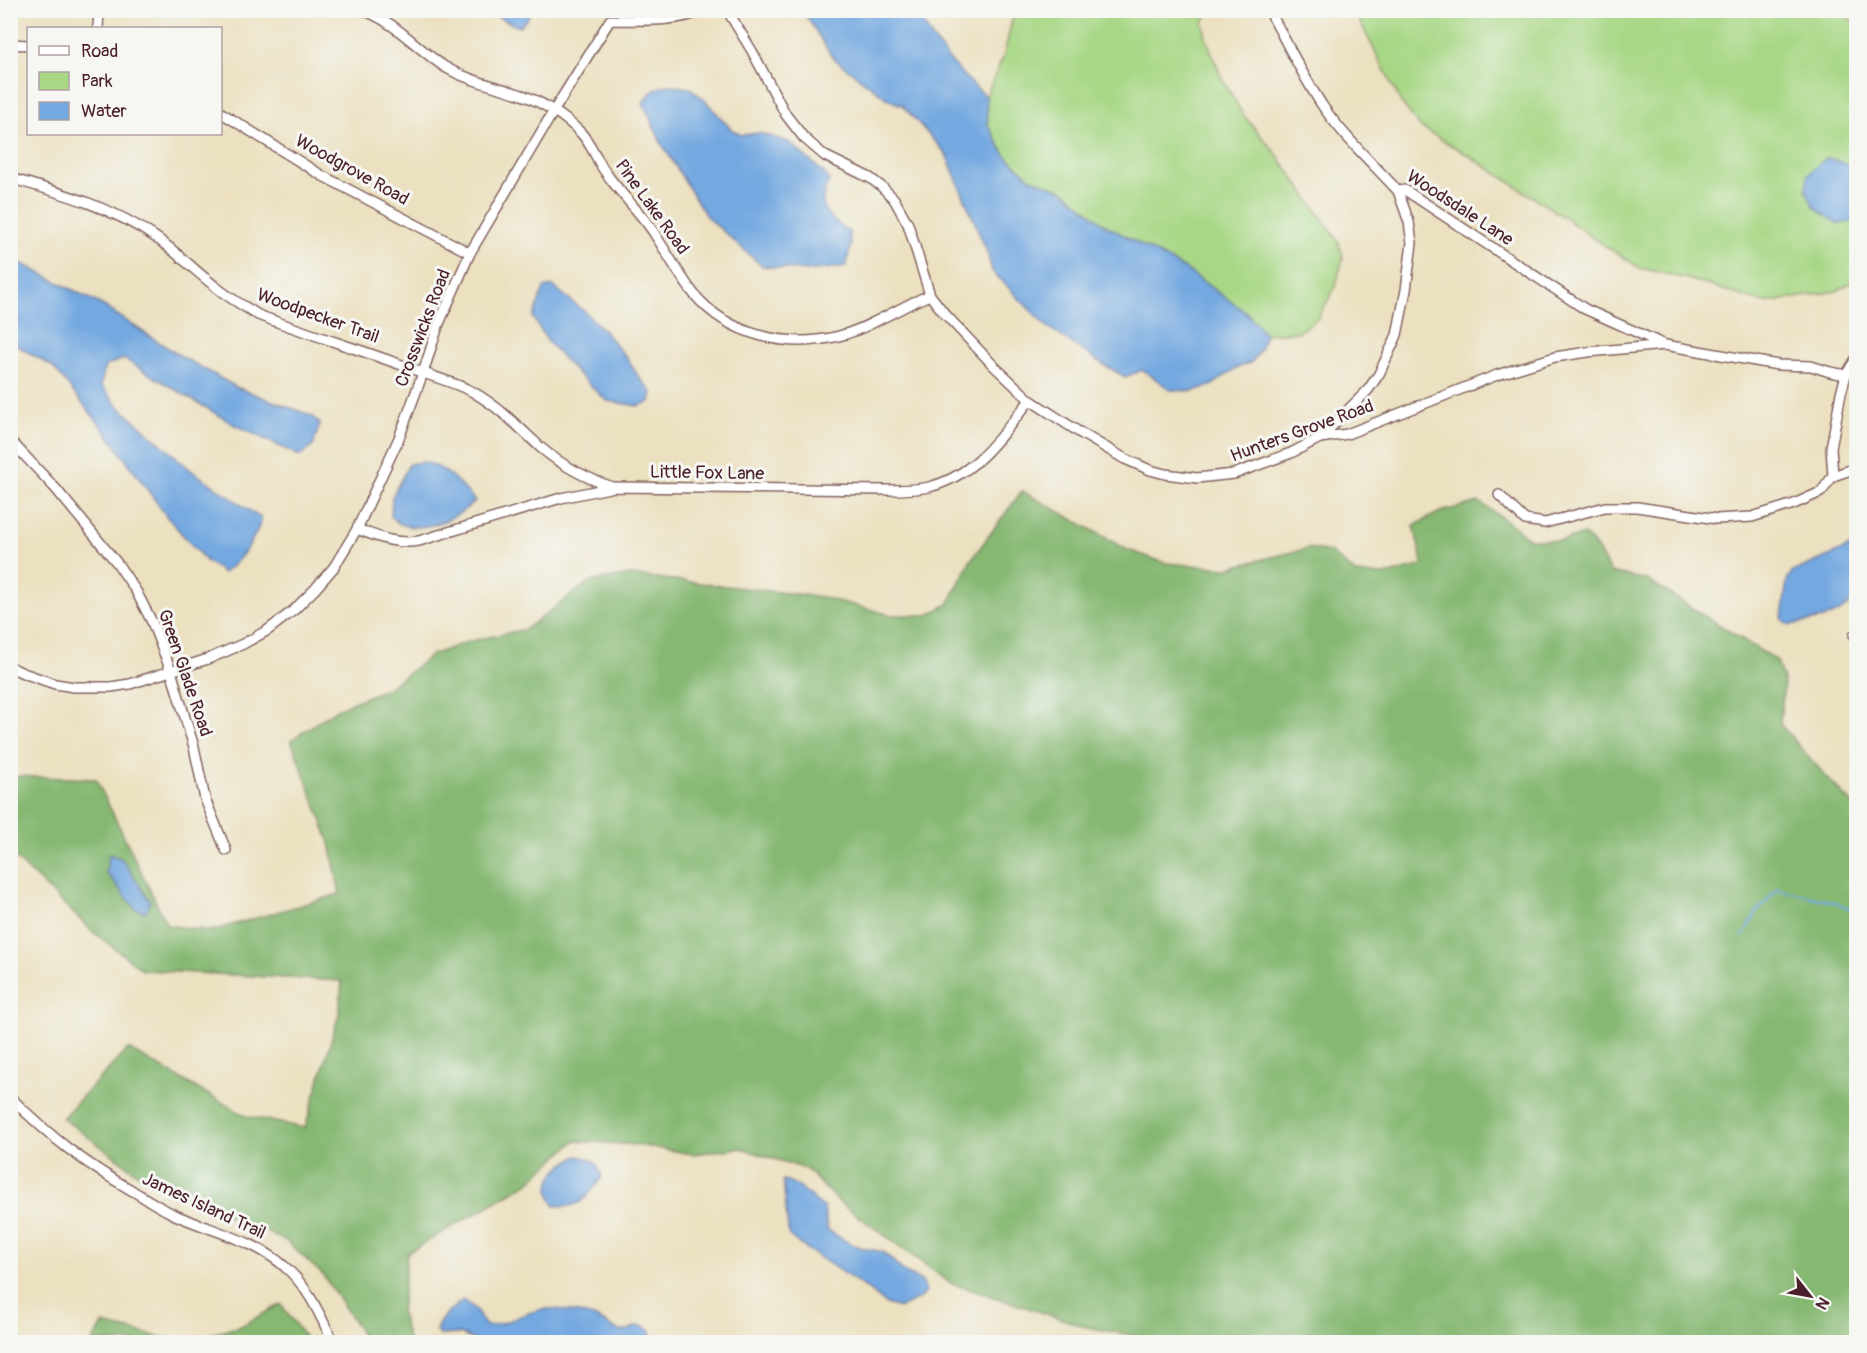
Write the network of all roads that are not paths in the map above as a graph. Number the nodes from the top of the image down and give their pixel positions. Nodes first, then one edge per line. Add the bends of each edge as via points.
1 (99, 10) edge
2 (363, 10) edge
3 (605, 10) edge
4 (704, 10) edge
5 (727, 10) edge
6 (1269, 10) edge
7 (610, 20) junction
8 (98, 27) edge
9 (10, 44) edge
10 (27, 45) edge
11 (553, 112) junction
12 (222, 113) edge
13 (10, 178) edge
14 (1398, 191) junction
15 (470, 253) junction
16 (930, 295) junction
17 (1665, 345) junction
18 (1857, 359) edge
19 (423, 373) junction
20 (1846, 375) junction
21 (1030, 400) junction
22 (1320, 438) junction
23 (10, 440) edge
24 (1857, 468) edge
25 (1833, 476) junction
26 (614, 487) junction
27 (1499, 495) dead end
28 (357, 529) junction
29 (10, 667) edge
30 (171, 671) junction
31 (226, 850) dead end
32 (10, 1097) edge
33 (333, 1342) edge

1 - 8 street
2 - 11 street, Pine Lake Road via 387,22 460,75 524,96
3 - 7 street
4 - 7 street via 675,18
5 - 16 street, Hunters Grove Road via 786,115 804,138 825,156 870,178 901,209
6 - 14 street, Woodsdale Lane via 1324,108
7 - 11 street, Crosswicks Road
9 - 10 street
11 - 15 street, Crosswicks Road
11 - 16 street, Pine Lake Road via 587,140 605,173 651,229 694,294 729,323 784,341 824,338 855,331
12 - 15 street, Woodgrove Road via 321,175
13 - 19 street, Woodpecker Trail via 96,205 128,220 258,315
14 - 17 street, Woodsdale Lane via 1405,190 1585,309
14 - 22 street via 1412,243 1397,335 1368,390
15 - 19 street, Crosswicks Road via 438,326
16 - 21 street, Hunters Grove Road via 971,343
17 - 20 street, Hunters Grove Road via 1778,365 1811,366
17 - 22 street, Hunters Grove Road via 1546,360 1497,375 1347,434
18 - 20 street
19 - 26 street, Woodpecker Trail via 473,392 562,464
19 - 28 street, Crosswicks Road via 399,438
20 - 25 street via 1831,448
21 - 22 street, Hunters Grove Road via 1125,459 1165,474 1197,478 1234,474
21 - 26 street, Little Fox Lane via 979,461 952,479 928,488
23 - 30 street, Green Glade Road via 117,562 152,622
24 - 25 street
25 - 27 street via 1821,492 1794,504 1752,517 1717,519 1637,507 1605,507 1545,523 1525,520
26 - 28 street, Little Fox Lane via 561,498 419,542 391,541
28 - 30 street, Crosswicks Road via 315,589 268,630 208,659
29 - 30 street, Crosswicks Road via 55,684 93,688 130,684
30 - 31 street, Green Glade Road via 205,799
32 - 33 street, James Island Trail via 68,1150 108,1177 170,1212 274,1257 306,1290

